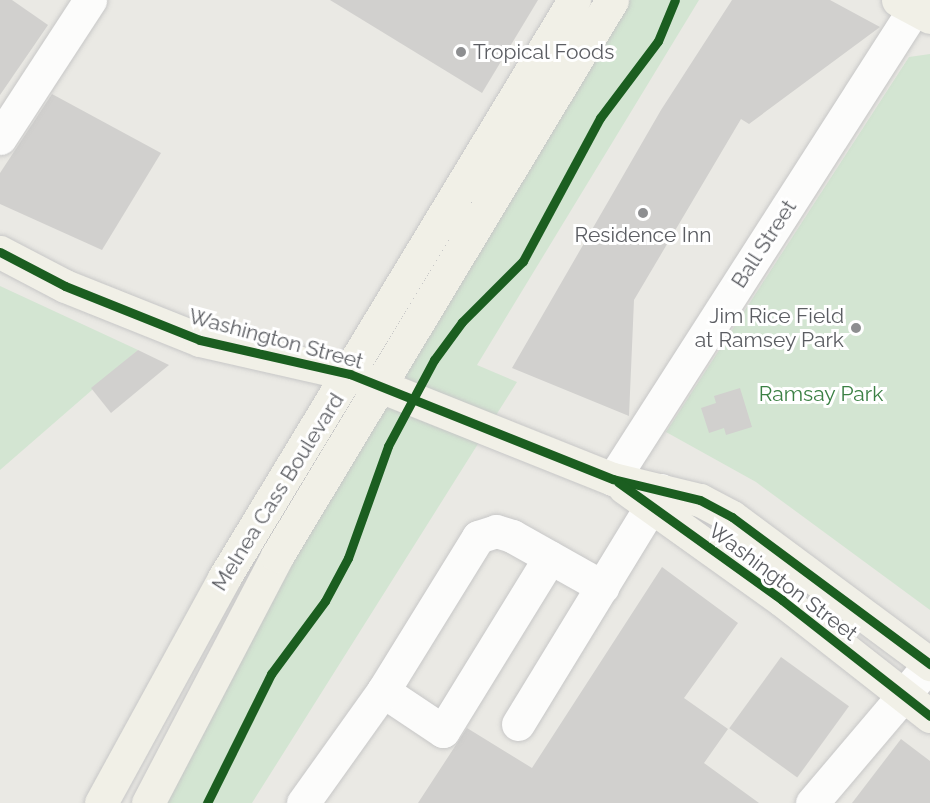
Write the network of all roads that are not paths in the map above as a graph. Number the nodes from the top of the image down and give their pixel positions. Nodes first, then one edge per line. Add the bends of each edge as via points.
1 (90, 0) edge
2 (574, 0) edge
3 (612, 0) edge
4 (914, 9) edge
5 (0, 138) edge
6 (505, 146) junction
7 (0, 252) edge
8 (350, 374) junction
9 (382, 387) junction
10 (613, 479) junction
11 (656, 498) junction
12 (550, 557) junction
13 (603, 587) junction
14 (930, 664) edge
15 (383, 691) junction
16 (902, 696) junction
17 (930, 716) edge
18 (518, 724) dead end
19 (101, 803) edge
20 (148, 803) edge
21 (303, 803) edge
22 (812, 803) edge

1 - 5 street
2 - 6 main road, Melnea Cass Boulevard
3 - 6 main road, Melnea Cass Boulevard
4 - 10 street, Ball Street
6 - 8 main road, Melnea Cass Boulevard
6 - 9 main road, Melnea Cass Boulevard
7 - 8 main road, Washington Street via 65,286 200,340
8 - 9 main road, Washington Street
8 - 19 main road, Melnea Cass Boulevard via 224,578
9 - 10 main road, Washington Street
9 - 20 main road, Melnea Cass Boulevard via 277,555
10 - 11 main road, Washington Street
11 - 13 street
11 - 14 main road, Washington Street via 700,500 732,517
11 - 16 main road, Washington Street
12 - 13 street
12 - 15 street via 496,531 478,537
12 - 15 street via 443,731
13 - 18 street
14 - 16 street
15 - 21 street
16 - 17 main road, Washington Street
16 - 22 street

